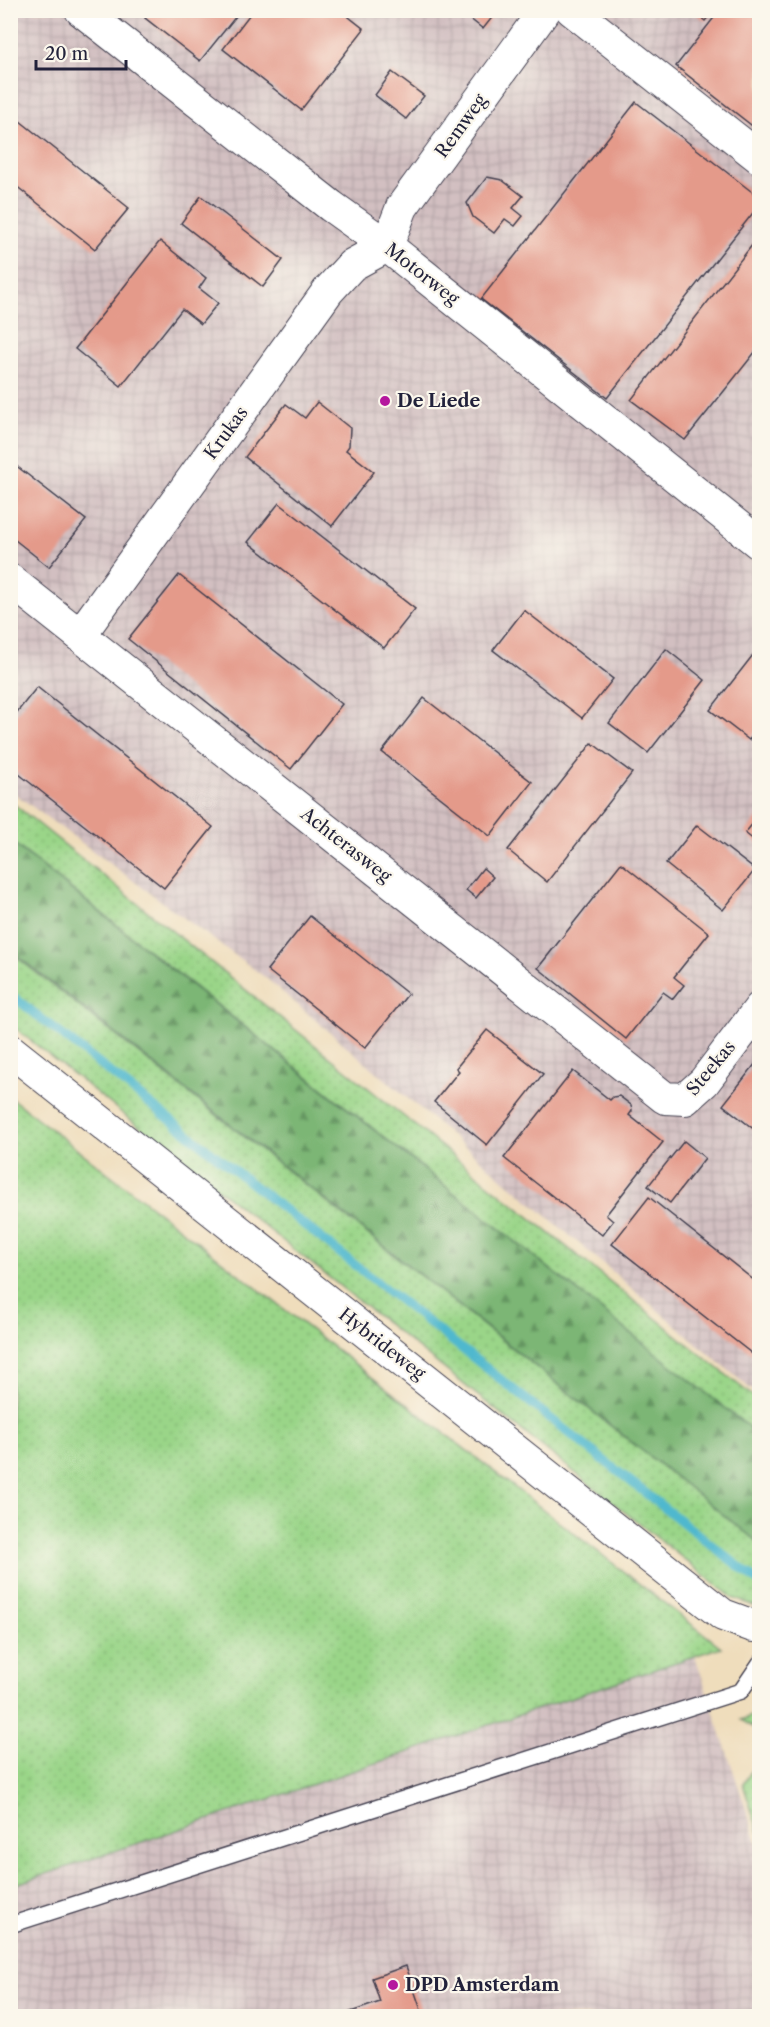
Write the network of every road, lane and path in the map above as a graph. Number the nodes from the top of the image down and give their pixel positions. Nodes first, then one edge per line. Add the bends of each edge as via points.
1 (81, 10) edge
2 (544, 10) edge
3 (572, 10) edge
4 (759, 158) edge
5 (387, 246) junction
6 (759, 544) edge
7 (10, 580) edge
8 (80, 636) junction
9 (759, 1008) edge
10 (10, 1050) edge
11 (685, 1099) joint
12 (759, 1626) edge
13 (759, 1663) edge
14 (10, 1925) edge

1 - 5 street, Motorweg via 330,206
2 - 5 street, Remweg via 402,207
3 - 4 street
5 - 6 street, Motorweg
5 - 8 street, Krukas via 352,265 328,291
7 - 8 street, Achterasweg
8 - 11 street, Achterasweg via 665,1098
9 - 11 street, Steekas via 704,1082
10 - 12 street, Hybrideweg via 723,1615
13 - 14 lane via 741,1691

